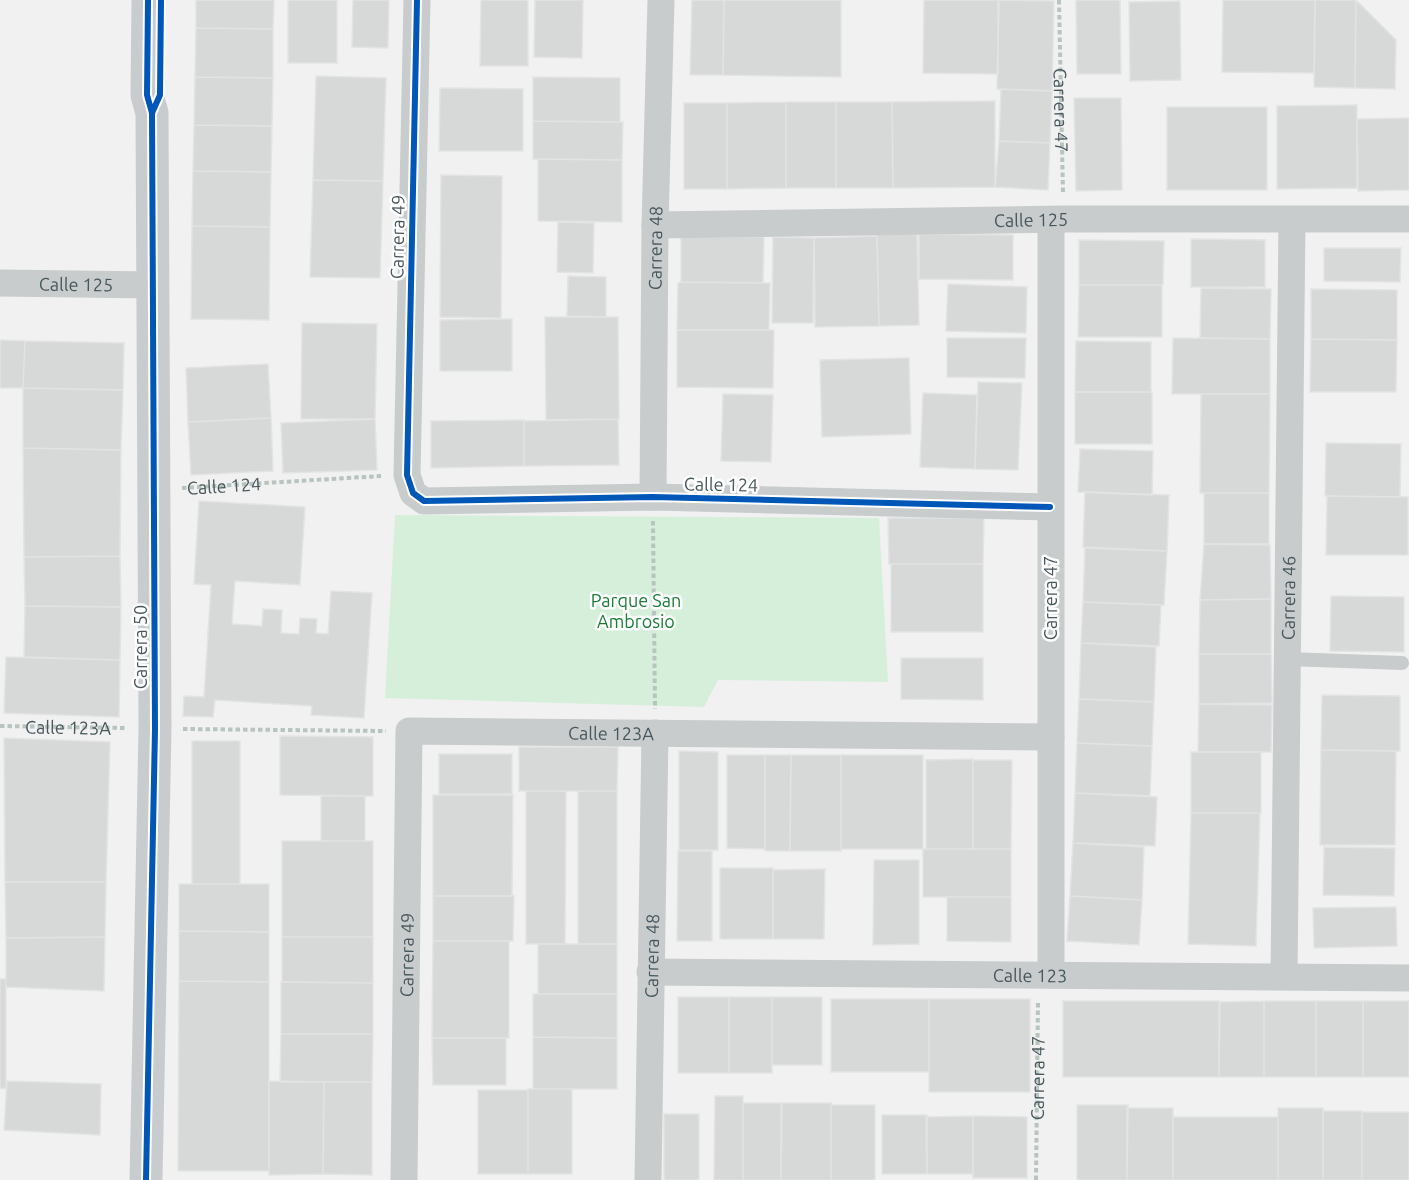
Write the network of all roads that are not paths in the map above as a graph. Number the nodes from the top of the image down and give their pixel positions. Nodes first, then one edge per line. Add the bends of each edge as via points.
1 (148, 0) edge
2 (161, 0) edge
3 (417, 0) edge
4 (661, 0) edge
5 (152, 113) junction
6 (1409, 219) edge
7 (1057, 220) junction
8 (1292, 220) junction
9 (655, 225) junction
10 (0, 283) edge
11 (153, 285) junction
12 (407, 475) joint
13 (653, 497) junction
14 (1050, 507) junction
15 (1287, 659) junction
16 (1401, 663) dead end
17 (409, 731) joint
18 (656, 733) junction
19 (1051, 736) junction
20 (650, 972) junction
21 (1045, 975) junction
22 (1284, 976) junction
23 (1409, 978) edge
24 (147, 1180) edge
25 (404, 1180) edge
26 (648, 1180) edge

1 - 5 street, Carrera 50 via 147,95
2 - 5 street, Carrera 50 via 160,95
3 - 12 street, Carrera 49
4 - 9 street, Carrera 48
5 - 11 street, Carrera 50
6 - 8 street, Calle 125
7 - 8 street, Calle 125
7 - 9 street, Calle 125
7 - 14 street, Carrera 47
8 - 15 street, Carrera 46
9 - 13 street, Carrera 48
10 - 11 street, Calle 125
11 - 24 street, Carrera 50 via 155,729
12 - 13 street, Calle 124 via 413,493 424,501
13 - 14 street, Calle 124
14 - 19 street, Carrera 47
15 - 16 lane
15 - 22 street, Carrera 46
17 - 18 street, Calle 123A
17 - 25 street, Carrera 49
18 - 19 street, Calle 123A
18 - 20 street, Carrera 48
19 - 21 street, Carrera 47
20 - 21 street, Calle 123
20 - 26 street, Carrera 48
21 - 22 street, Calle 123
22 - 23 street, Calle 123

